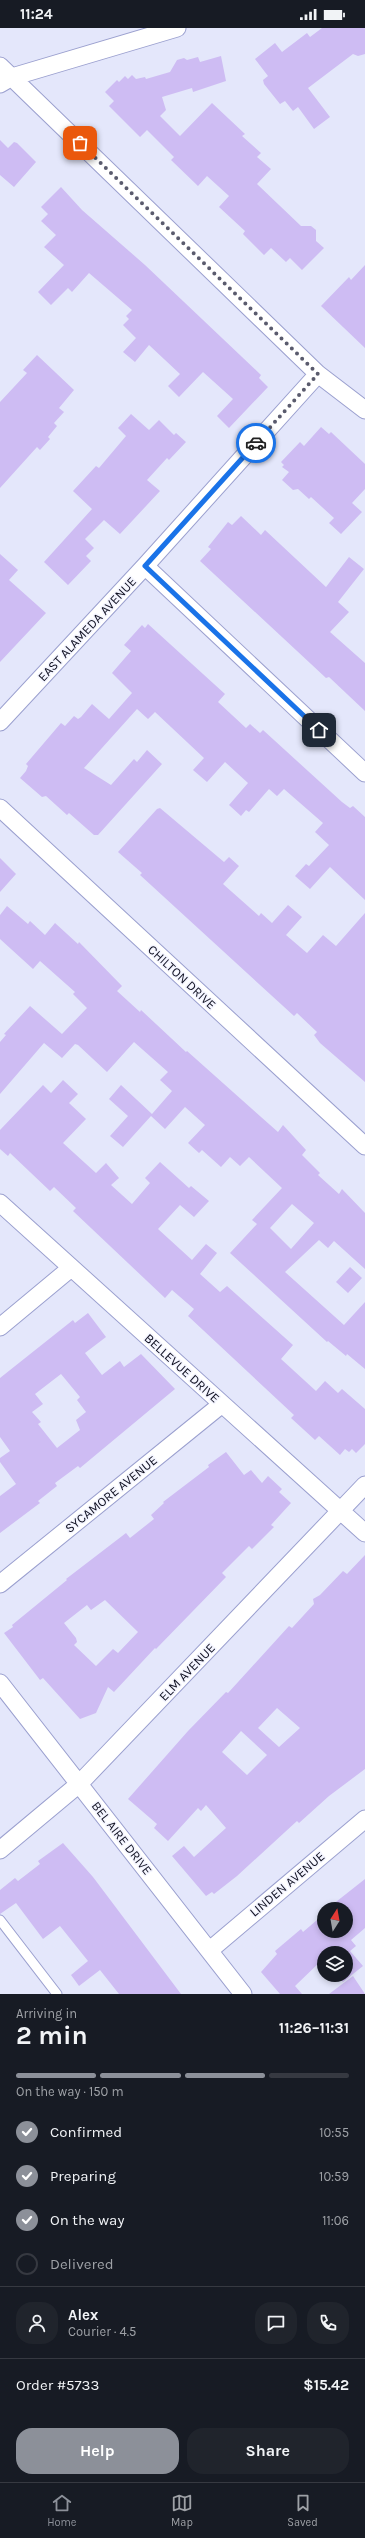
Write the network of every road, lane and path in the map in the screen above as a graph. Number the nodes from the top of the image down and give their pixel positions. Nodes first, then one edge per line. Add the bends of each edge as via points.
1 (177, 28) edge
2 (4, 75) edge
3 (318, 374) junction
4 (365, 410) edge
5 (145, 566) junction
6 (0, 722) edge
7 (365, 773) edge
8 (0, 808) edge
9 (365, 1146) edge
10 (0, 1203) edge
11 (71, 1268) junction
12 (0, 1327) edge
13 (222, 1404) junction
14 (365, 1485) edge
15 (341, 1511) junction
16 (365, 1533) edge
17 (0, 1584) edge
18 (0, 1683) edge
19 (79, 1784) junction
20 (365, 1818) edge
21 (0, 1850) edge
22 (0, 1920) edge
23 (210, 1950) junction
24 (57, 1994) edge
25 (243, 1994) edge

1 - 2 street
2 - 3 street
3 - 4 street
3 - 5 street, EAST ALAMEDA AVENUE
5 - 6 street, EAST ALAMEDA AVENUE
5 - 7 street
8 - 9 street, CHILTON DRIVE
10 - 11 street, BELLEVUE DRIVE
11 - 12 street
11 - 13 street, BELLEVUE DRIVE
13 - 15 street, BELLEVUE DRIVE
13 - 17 street, SYCAMORE AVENUE
14 - 15 street, ELM AVENUE
15 - 16 street, BELLEVUE DRIVE
15 - 19 street, ELM AVENUE
18 - 19 street, BEL AIRE DRIVE
19 - 21 street, ELM AVENUE
19 - 23 street, BEL AIRE DRIVE
20 - 23 street, LINDEN AVENUE
22 - 24 lane
23 - 25 street, BEL AIRE DRIVE

